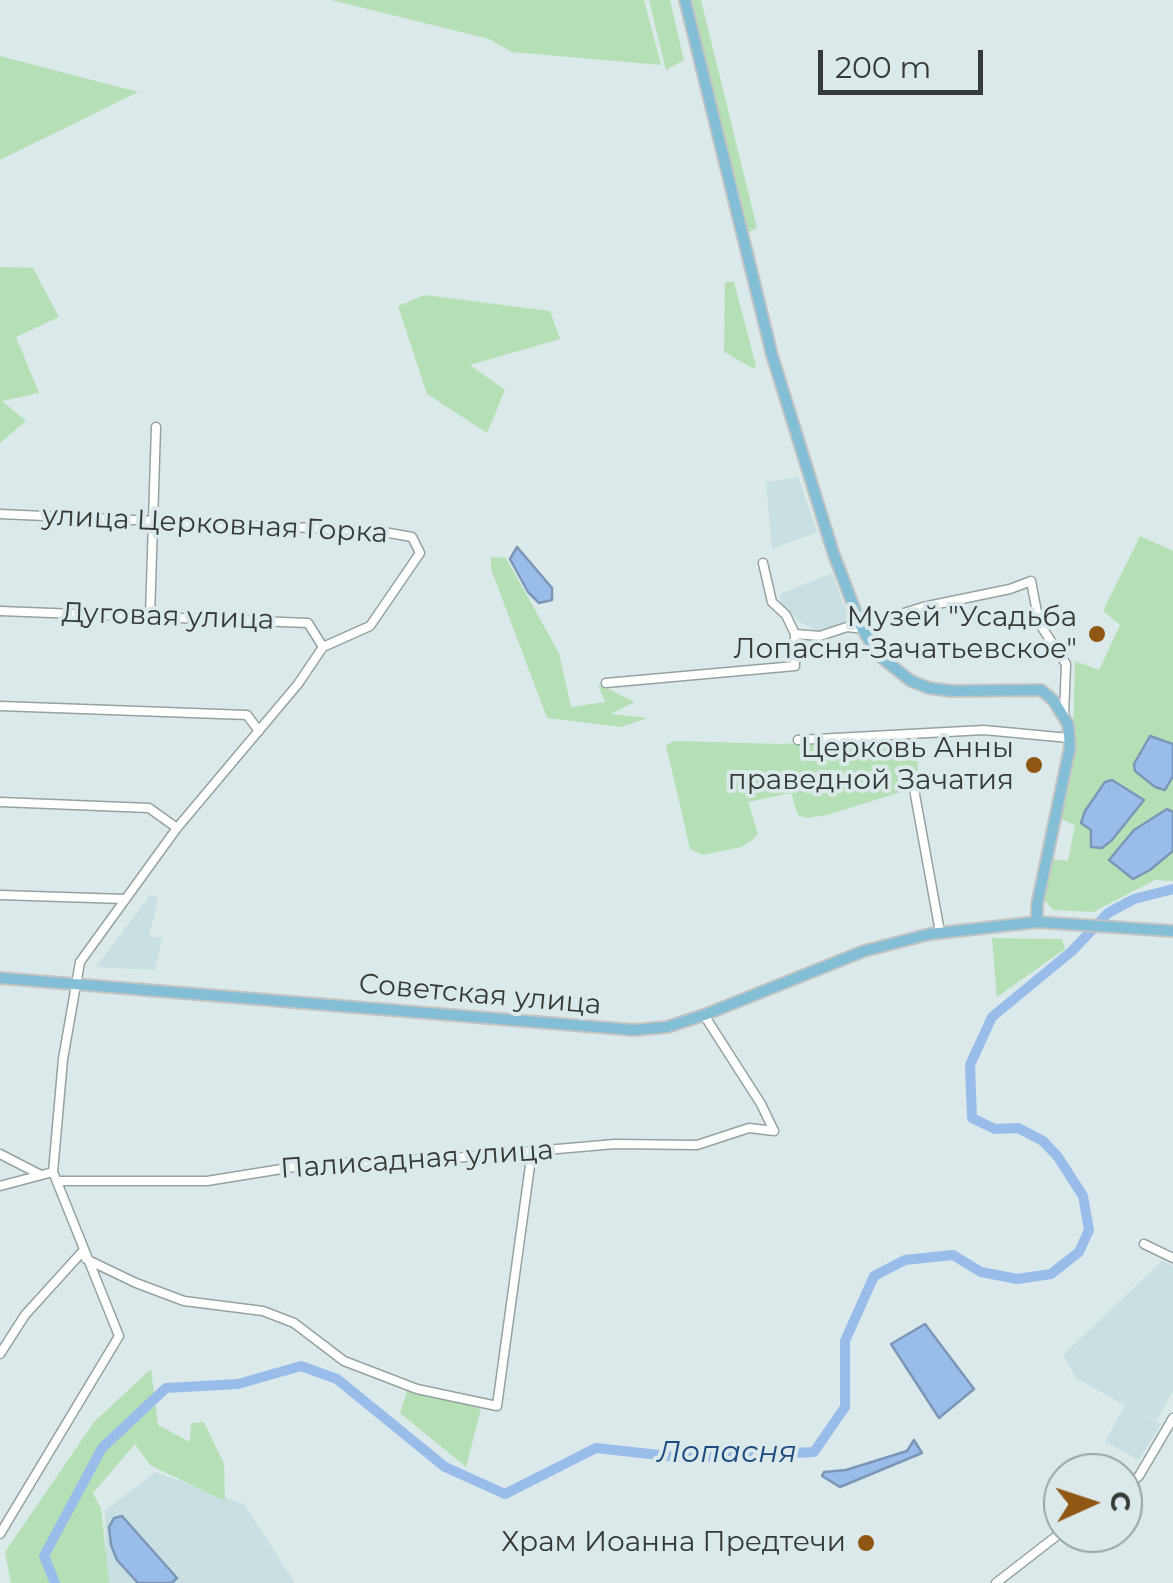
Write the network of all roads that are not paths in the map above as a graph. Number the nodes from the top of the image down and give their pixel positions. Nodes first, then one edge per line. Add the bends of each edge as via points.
1 (686, 0) edge
2 (156, 428) dead end
3 (0, 514) edge
4 (152, 522) junction
5 (763, 563) dead end
6 (0, 611) edge
7 (150, 616) junction
8 (861, 626) junction
9 (795, 634) junction
10 (323, 646) junction
11 (606, 682) dead end
12 (0, 706) edge
13 (1064, 715) junction
14 (259, 731) junction
15 (1070, 738) junction
16 (798, 740) dead end
17 (914, 789) dead end
18 (0, 802) edge
19 (177, 828) junction
20 (0, 895) edge
21 (125, 899) junction
22 (1036, 922) junction
23 (1173, 931) edge
24 (940, 932) junction
25 (0, 978) edge
26 (74, 985) junction
27 (704, 1015) junction
28 (532, 1151) junction
29 (0, 1154) edge
30 (39, 1174) junction
31 (55, 1177) junction
32 (0, 1186) edge
33 (1144, 1244) dead end
34 (84, 1254) junction
35 (1173, 1258) edge
36 (0, 1354) edge
37 (1173, 1418) edge
38 (1143, 1469) edge
39 (0, 1534) edge
40 (1043, 1547) edge
41 (996, 1583) edge

1 - 8 main road via 772,355
2 - 4 street
3 - 4 street, улица Церковная Горка
4 - 7 street
4 - 10 street, улица Церковная Горка via 378,530 412,538 420,553 370,626
5 - 9 street via 772,602
6 - 7 street, Дуговая улица
7 - 10 street, Дуговая улица via 308,622
8 - 9 street
8 - 13 main road via 878,654 911,681 952,691 1041,690
8 - 13 street via 1031,581 1039,624 1066,664
9 - 11 street via 795,666
10 - 14 street
12 - 14 street via 247,715
13 - 15 main road
14 - 19 street
15 - 16 street via 984,730
15 - 22 main road
17 - 24 street
18 - 19 street via 150,808
19 - 21 street
20 - 21 street
21 - 26 street via 80,962
22 - 23 main road, Советская улица
22 - 24 main road, Советская улица
24 - 27 main road, Советская улица via 864,951
25 - 26 main road, Советская улица
26 - 27 main road, Советская улица via 634,1030
26 - 31 street
27 - 28 street, Палисадная улица via 774,1131 749,1128 697,1145
28 - 31 street, Палисадная улица via 294,1167 207,1181
28 - 34 street via 497,1406 418,1389 344,1361 263,1310 184,1301
29 - 30 street
30 - 31 street, Палисадная улица
30 - 32 street, Палисадная улица
31 - 34 street
33 - 35 street
34 - 36 street via 24,1315
34 - 39 street via 119,1336
37 - 38 street
40 - 41 street

